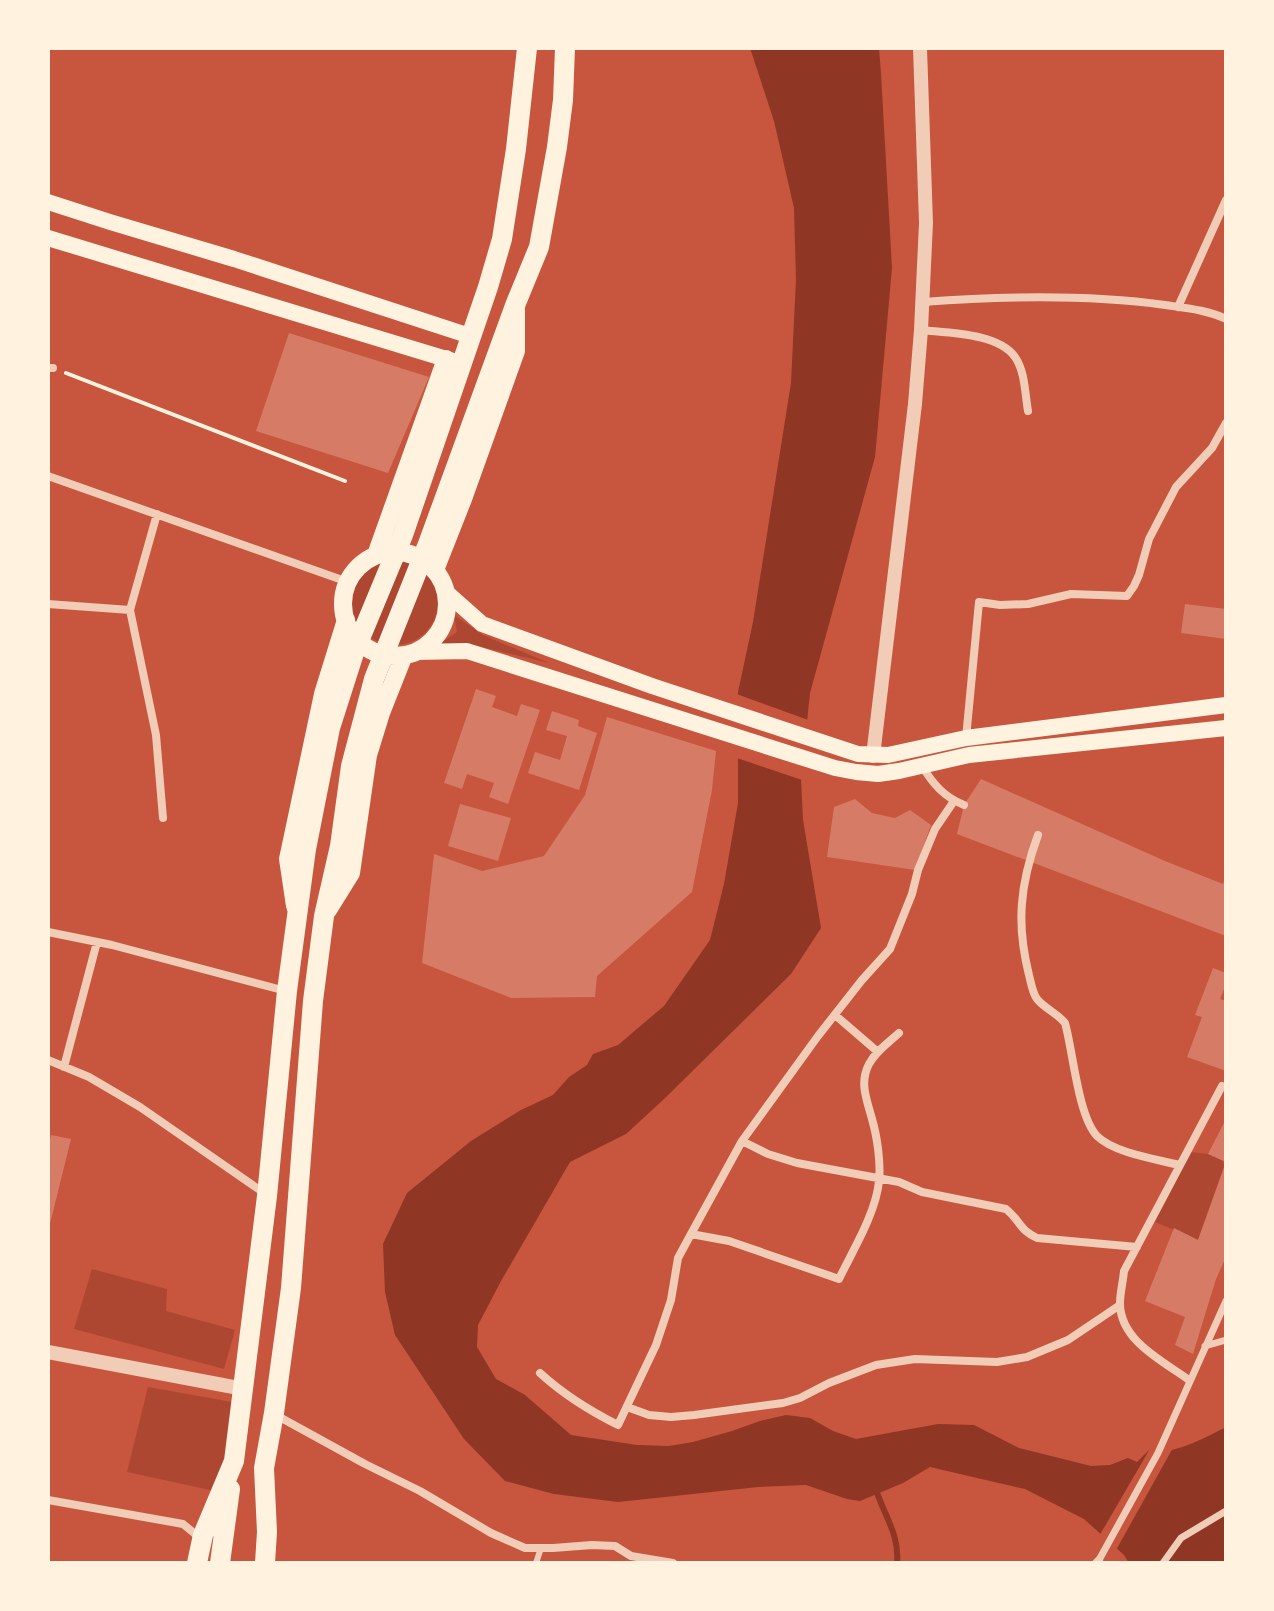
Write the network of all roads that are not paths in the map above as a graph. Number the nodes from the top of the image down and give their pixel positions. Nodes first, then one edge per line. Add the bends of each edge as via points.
1 (527, 48) edge
2 (565, 48) edge
3 (920, 48) edge
4 (1226, 200) edge
5 (48, 202) edge
6 (48, 238) edge
7 (923, 302) junction
8 (516, 303) junction
9 (1178, 307) junction
10 (1226, 319) edge
11 (921, 330) junction
12 (462, 334) junction
13 (453, 362) junction
14 (1028, 411) dead end
15 (1226, 423) edge
16 (48, 476) edge
17 (402, 479) junction
18 (463, 499) junction
19 (157, 514) junction
20 (376, 555) junction
21 (435, 570) junction
22 (348, 582) junction
23 (446, 592) junction
24 (48, 604) edge
25 (130, 610) junction
26 (346, 620) junction
27 (410, 653) junction
28 (323, 694) junction
29 (1226, 705) edge
30 (381, 713) junction
31 (1226, 728) edge
32 (966, 738) junction
33 (873, 756) junction
34 (921, 766) junction
35 (954, 801) junction
36 (964, 805) dead end
37 (163, 818) dead end
38 (1038, 835) dead end
39 (324, 916) junction
40 (297, 917) junction
41 (48, 932) edge
42 (97, 942) junction
43 (287, 991) junction
44 (835, 1015) junction
45 (899, 1033) dead end
46 (878, 1052) junction
47 (48, 1060) edge
48 (64, 1067) junction
49 (1222, 1086) dead end
50 (742, 1141) junction
51 (1179, 1165) junction
52 (880, 1179) junction
53 (267, 1196) junction
54 (691, 1234) junction
55 (1137, 1247) junction
56 (1226, 1301) edge
57 (1120, 1305) junction
58 (1226, 1340) edge
59 (1205, 1346) junction
60 (48, 1352) edge
61 (540, 1373) dead end
62 (1189, 1380) junction
63 (244, 1389) junction
64 (627, 1407) junction
65 (274, 1413) junction
66 (234, 1461) junction
67 (264, 1468) junction
68 (48, 1500) edge
69 (1226, 1511) edge
70 (202, 1538) junction
71 (541, 1548) junction
72 (1098, 1562) edge
73 (197, 1563) edge
74 (220, 1563) edge
75 (250, 1563) edge
76 (265, 1563) edge
77 (536, 1563) edge
78 (673, 1563) edge
79 (1163, 1563) edge

1 - 12 highway via 502,239 488,287
2 - 8 highway via 547,208 539,247
3 - 7 street
4 - 9 street
5 - 12 main road
6 - 13 main road
7 - 9 street via 1122,299
7 - 11 street
8 - 18 main road via 516,351
8 - 39 highway via 374,679 351,766
9 - 10 street
11 - 14 street via 966,335 1008,349 1022,375
11 - 33 street
12 - 13 highway
13 - 17 main road
13 - 40 highway via 438,432 330,728
15 - 32 street via 1212,448 1176,487 1127,596 1071,594 1028,604 979,602
16 - 19 street
17 - 18 main road via 422,507 440,510
17 - 20 main road
18 - 21 main road
19 - 22 street
19 - 25 street
20 - 21 main road via 414,555
20 - 22 main road
21 - 23 main road
22 - 26 main road
23 - 27 main road via 441,628 426,646
23 - 33 main road via 482,624 844,751
24 - 25 street
25 - 37 street via 156,735
26 - 27 main road via 369,648
26 - 28 main road
27 - 30 main road
27 - 34 main road via 467,651 835,768 878,774
28 - 30 main road via 339,686 358,687 373,697
28 - 40 main road via 288,859
29 - 32 main road
30 - 39 main road via 368,755 351,873
31 - 34 main road via 969,755
32 - 33 main road
34 - 35 street via 934,786
35 - 36 street
35 - 44 street via 935,829 890,949
38 - 51 street via 1022,892 1021,925 1037,1000 1065,1023 1090,1124 1099,1138 1121,1150
39 - 65 highway via 291,1288
40 - 43 highway
41 - 42 street
42 - 43 street
42 - 48 street
43 - 53 highway
44 - 46 street
44 - 50 street
45 - 46 street
46 - 52 street via 864,1082
47 - 48 street
48 - 53 street via 140,1107
49 - 51 street
50 - 52 street via 797,1163
50 - 54 street
51 - 55 street
52 - 54 street via 839,1279 729,1241
52 - 55 street via 1006,1209 1023,1231 1037,1238
53 - 63 highway
54 - 64 street via 678,1258 656,1345
55 - 57 street via 1124,1271
56 - 59 street
57 - 62 street via 1136,1341
57 - 64 street via 1068,1340 1027,1357 876,1365 783,1403 694,1415 649,1415
58 - 59 street
59 - 62 street
60 - 63 street
61 - 64 street via 618,1425
62 - 72 street via 1158,1453
63 - 66 highway
65 - 67 highway
65 - 71 street via 491,1533 525,1548
66 - 70 highway
66 - 74 highway
67 - 75 highway
67 - 76 highway
68 - 70 street via 183,1524
69 - 79 street via 1181,1538
70 - 73 highway
71 - 77 lane
71 - 78 street via 615,1546 631,1556

